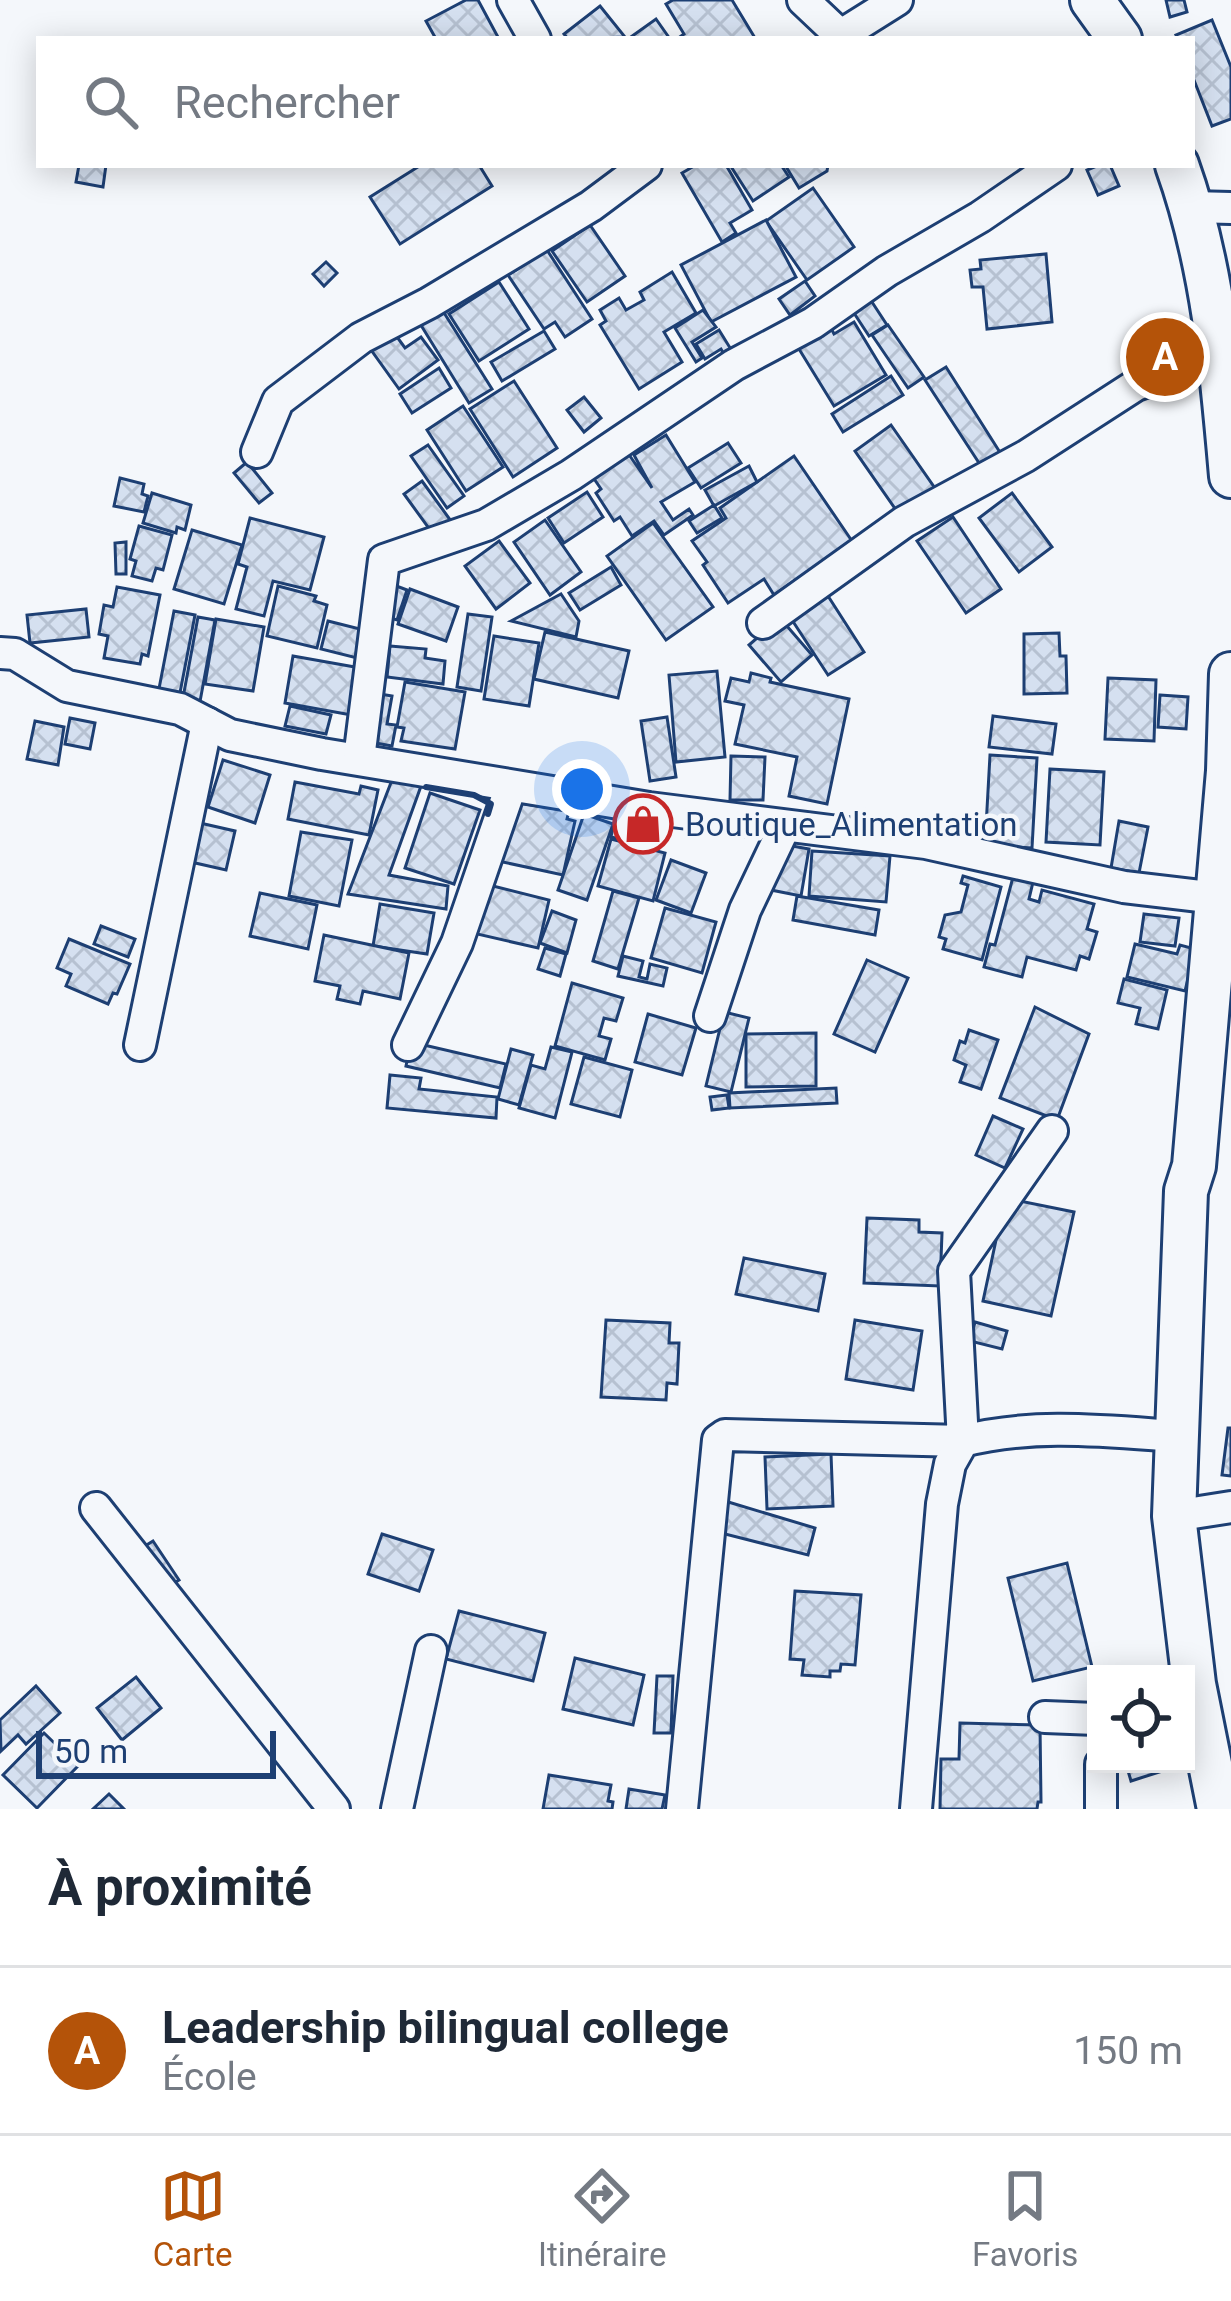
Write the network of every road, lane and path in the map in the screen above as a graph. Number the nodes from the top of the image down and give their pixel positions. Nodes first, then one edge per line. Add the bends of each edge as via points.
1 (512, 0) edge
2 (803, 0) edge
3 (897, 0) edge
4 (1092, 0) edge
5 (534, 36) edge
6 (837, 36) edge
7 (840, 36) edge
8 (1118, 36) edge
9 (636, 168) edge
10 (1052, 168) edge
11 (1179, 168) edge
12 (1211, 207) edge
13 (1221, 354) junction
14 (257, 452) dead end
15 (1231, 476) edge
16 (763, 623) dead end
17 (0, 653) edge
18 (1231, 674) edge
19 (207, 724) junction
20 (359, 759) junction
21 (511, 786) junction
22 (1228, 794) edge
23 (785, 826) junction
24 (1217, 898) junction
25 (710, 1016) dead end
26 (140, 1045) dead end
27 (408, 1045) dead end
28 (1052, 1131) dead end
29 (1176, 1436) junction
30 (963, 1441) junction
31 (96, 1508) dead end
32 (1231, 1508) edge
33 (1174, 1516) junction
34 (430, 1651) dead end
35 (1188, 1665) edge
36 (1195, 1698) edge
37 (1045, 1717) dead end
38 (1087, 1719) edge
39 (1220, 1756) edge
40 (1101, 1773) edge
41 (334, 1809) edge
42 (397, 1809) edge
43 (682, 1809) edge
44 (916, 1809) edge
45 (1101, 1809) edge
46 (1219, 1809) edge

1 - 5 street
2 - 6 street
3 - 7 street
4 - 8 street
9 - 14 street via 591,206 361,338 278,401
10 - 20 street via 486,525 384,560
11 - 12 street
12 - 13 street
13 - 15 street
13 - 16 street via 1136,385 904,522
17 - 19 street via 67,686 180,710
18 - 22 street
19 - 20 street
19 - 26 street
20 - 21 street
21 - 23 street
21 - 27 street via 457,943
22 - 24 street
23 - 24 street via 926,843 1124,887
23 - 25 street via 745,910
24 - 29 street via 1186,1191
28 - 30 street via 954,1270
29 - 30 street via 1068,1429
29 - 33 street
30 - 43 street via 720,1437
30 - 44 street via 942,1504
31 - 41 street
32 - 33 street
33 - 35 street
34 - 42 street
36 - 39 street
37 - 38 street
39 - 46 street
40 - 45 street

